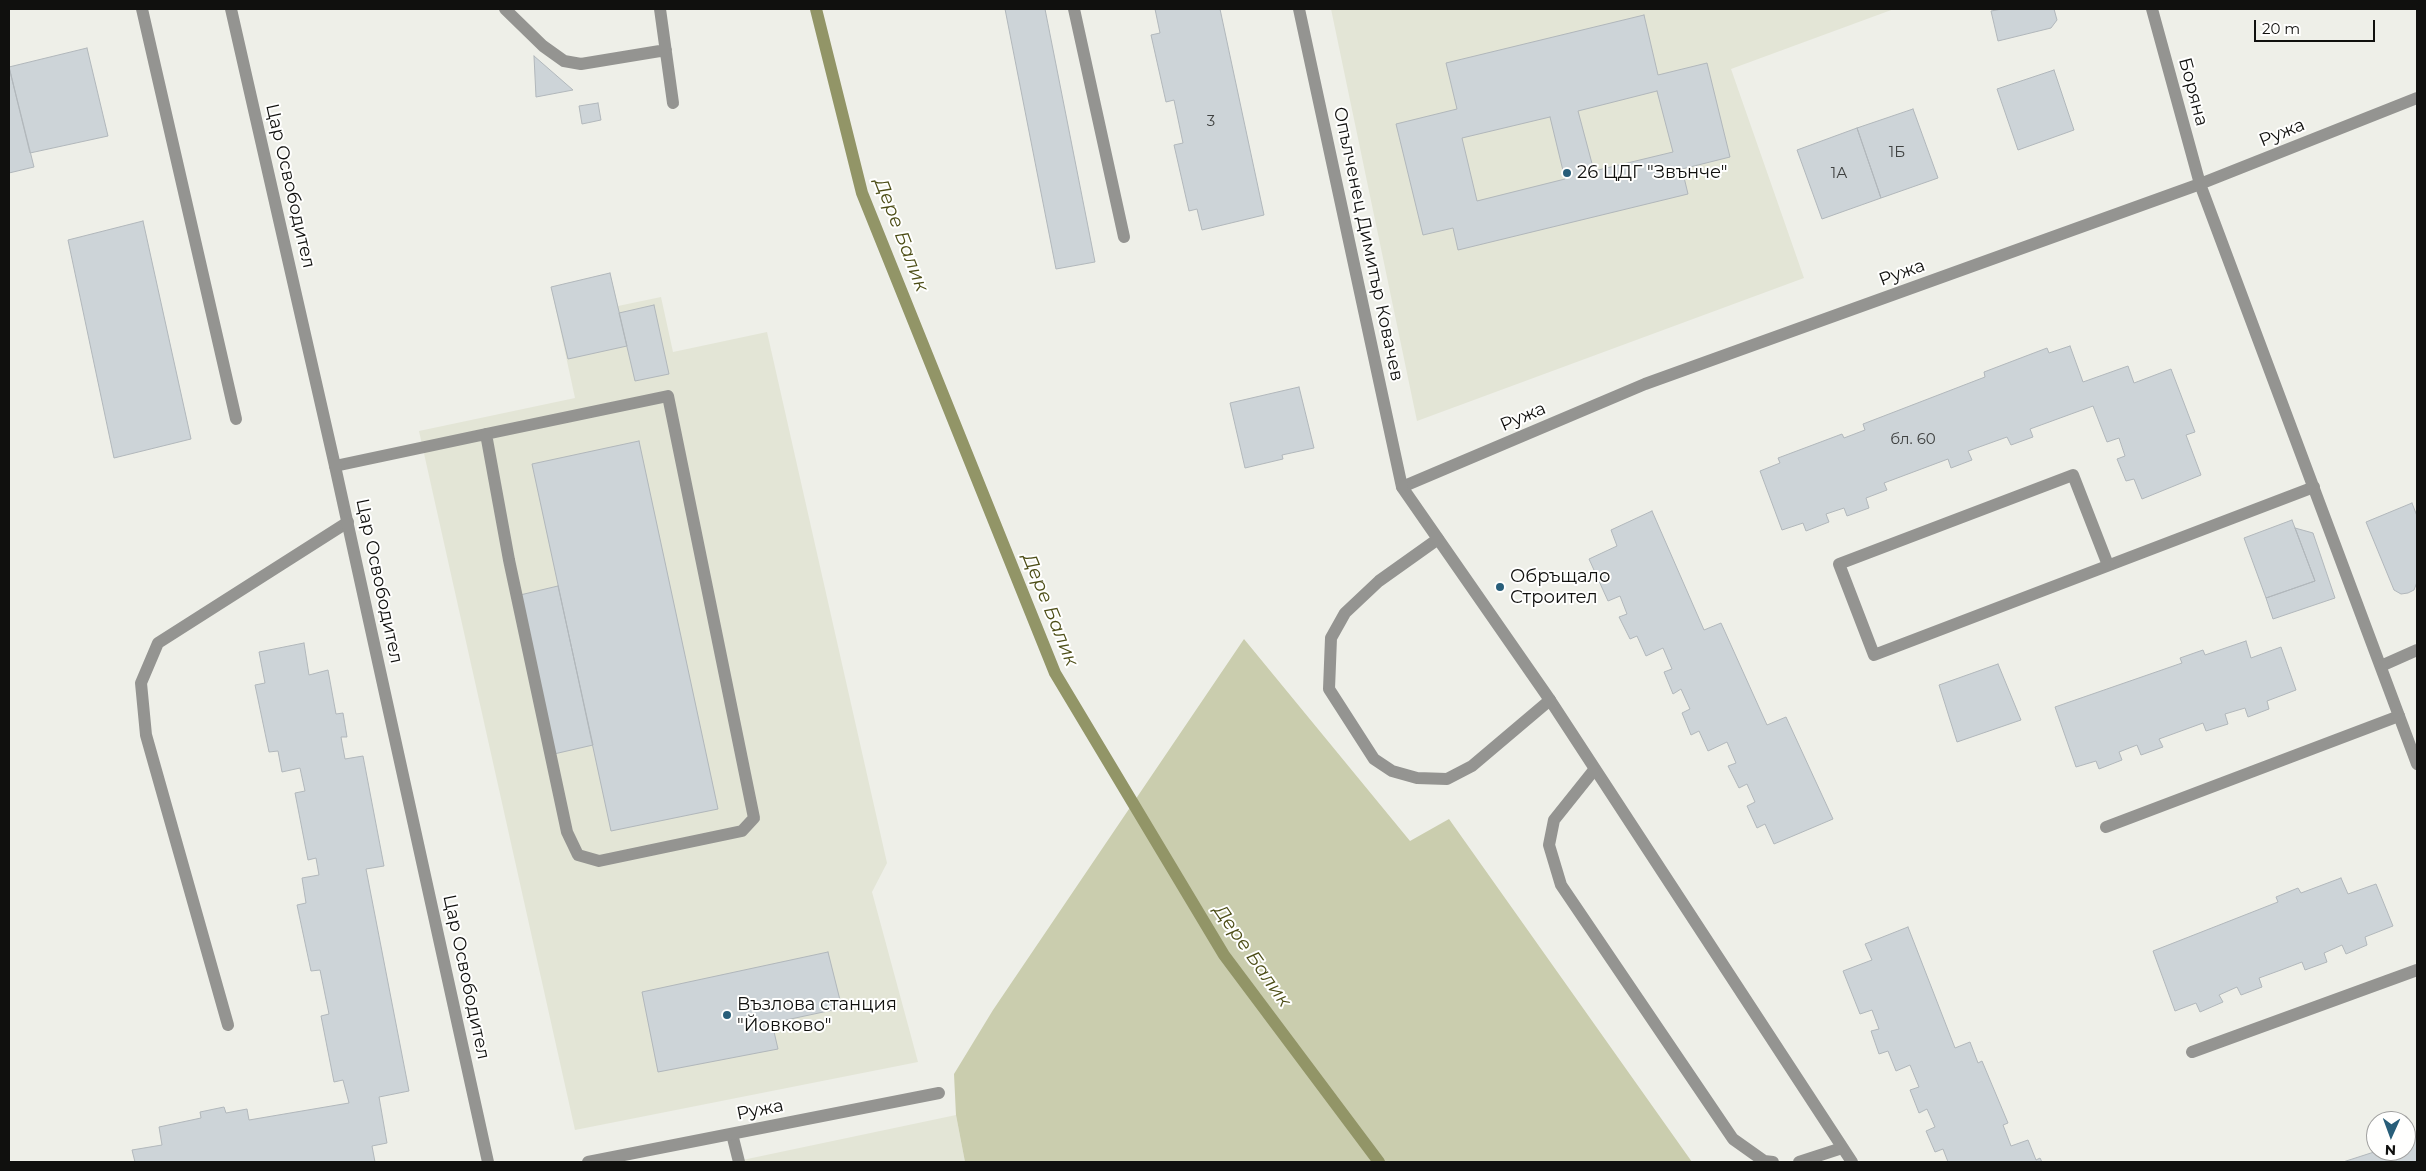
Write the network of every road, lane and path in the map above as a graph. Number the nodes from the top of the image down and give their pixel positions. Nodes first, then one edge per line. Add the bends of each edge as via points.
1 (142, 9) edge
2 (231, 9) edge
3 (505, 9) edge
4 (660, 9) edge
5 (1074, 9) edge
6 (1299, 9) edge
7 (2152, 9) edge
8 (666, 50) junction
9 (2417, 98) edge
10 (673, 103) dead end
11 (2200, 184) junction
12 (1124, 237) dead end
13 (236, 419) dead end
14 (486, 434) junction
15 (335, 466) junction
16 (1402, 487) junction
17 (2314, 487) junction
18 (348, 522) junction
19 (1438, 538) junction
20 (2108, 565) junction
21 (2417, 650) edge
22 (2381, 666) junction
23 (1550, 700) junction
24 (2400, 716) junction
25 (2417, 764) edge
26 (1594, 770) junction
27 (2106, 827) dead end
28 (2417, 970) edge
29 (228, 1025) dead end
30 (2192, 1052) dead end
31 (939, 1093) dead end
32 (732, 1134) junction
33 (1842, 1148) junction
34 (488, 1162) edge
35 (588, 1162) edge
36 (739, 1162) edge
37 (1773, 1162) edge
38 (1799, 1162) edge
39 (1852, 1162) edge

1 - 13 street
2 - 15 street, Цар Освободител
3 - 8 street via 543,46 564,61 581,64
4 - 8 street
5 - 12 street
6 - 16 street, Опълченец Димитър Ковачев
7 - 11 street, Боряна
8 - 10 street
9 - 11 street, Ружа
11 - 16 street, Ружа via 1645,384
11 - 17 street, Боряна
14 - 14 street via 509,560 567,832 578,855 599,861 742,831 754,818 668,396
14 - 15 street
15 - 18 street, Цар Освободител
16 - 19 street
17 - 20 street
17 - 22 street, Боряна
18 - 29 street via 158,643 141,683 146,735
18 - 34 street, Цар Освободител
19 - 23 street
19 - 23 street via 1379,580 1345,612 1331,638 1329,689 1374,758 1392,771 1417,778 1447,779 1472,766
20 - 20 street via 2073,475 1839,564 1874,655
21 - 22 street
22 - 24 street, Боряна
23 - 26 street
24 - 25 street, Боряна
24 - 27 street
26 - 33 street
26 - 37 street via 1554,820 1549,845 1561,885 1733,1139 1764,1161
28 - 30 street
31 - 32 street, Ружа
32 - 35 street, Ружа
32 - 36 street
33 - 38 street
33 - 39 street

